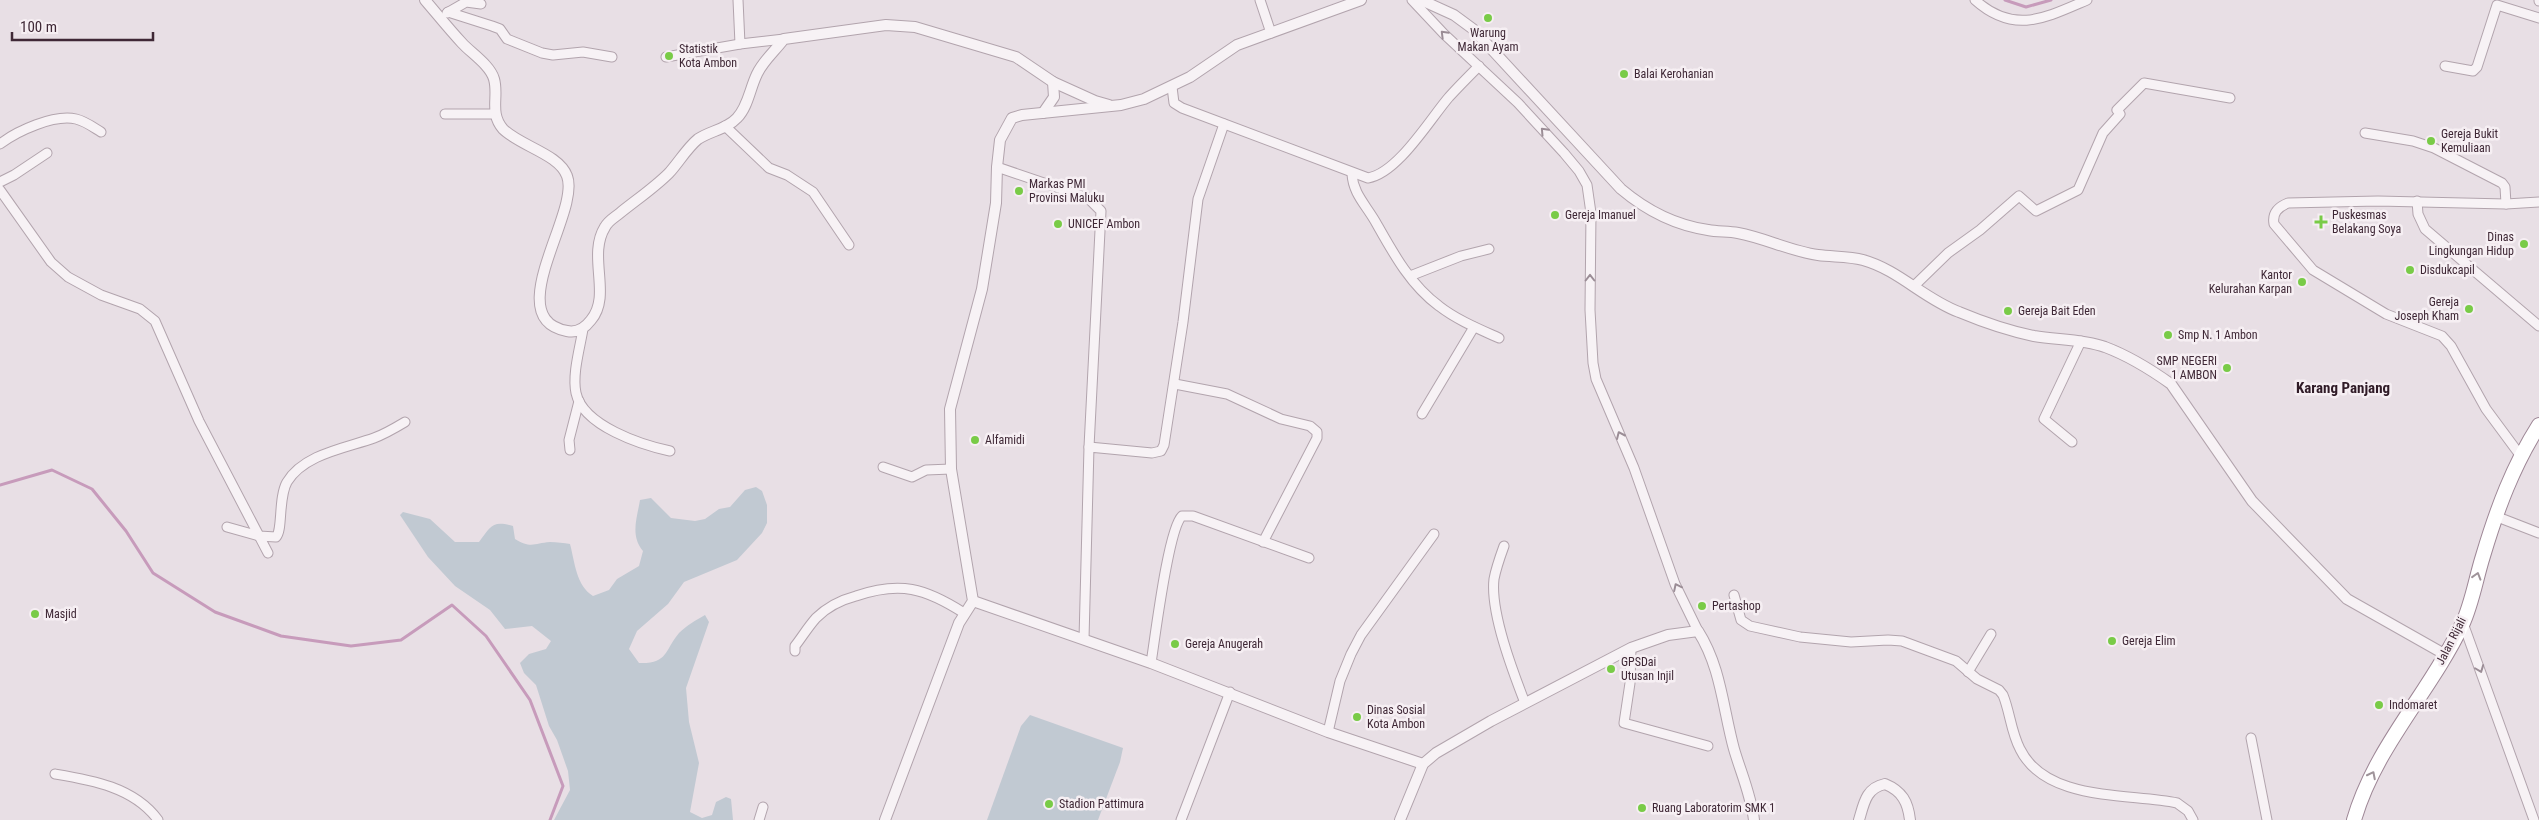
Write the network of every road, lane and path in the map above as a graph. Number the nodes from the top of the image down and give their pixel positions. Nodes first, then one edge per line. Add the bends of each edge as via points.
1 (425, 0) edge
2 (738, 0) edge
3 (1260, 0) edge
4 (1361, 0) edge
5 (1412, 0) edge
6 (1421, 0) edge
7 (1975, 0) edge
8 (2087, 0) edge
9 (481, 4) dead end
10 (444, 15) junction
11 (2539, 18) edge
12 (1270, 33) junction
13 (784, 39) junction
14 (740, 44) junction
15 (612, 57) dead end
16 (666, 57) dead end
17 (1479, 66) junction
18 (2445, 66) dead end
19 (1053, 82) junction
20 (1172, 87) junction
21 (2230, 98) dead end
22 (1109, 104) junction
23 (1044, 112) junction
24 (445, 114) dead end
25 (495, 114) junction
26 (1224, 124) junction
27 (725, 126) junction
28 (101, 132) dead end
29 (2365, 133) dead end
30 (0, 144) edge
31 (47, 153) dead end
32 (997, 167) junction
33 (1352, 174) junction
34 (0, 182) edge
35 (0, 190) edge
36 (2417, 201) junction
37 (2539, 202) edge
38 (2506, 204) junction
39 (849, 244) dead end
40 (1489, 249) dead end
41 (1410, 276) junction
42 (1914, 286) junction
43 (2539, 326) edge
44 (1474, 327) junction
45 (583, 328) junction
46 (1499, 338) dead end
47 (2081, 341) junction
48 (1174, 384) junction
49 (579, 401) junction
50 (1422, 414) dead end
51 (405, 422) dead end
52 (2539, 424) edge
53 (2072, 442) dead end
54 (1089, 447) junction
55 (570, 450) dead end
56 (670, 451) dead end
57 (2520, 455) junction
58 (882, 467) dead end
59 (951, 470) junction
60 (2494, 516) junction
61 (227, 527) dead end
62 (2539, 533) edge
63 (1434, 534) dead end
64 (260, 536) junction
65 (1263, 542) junction
66 (1504, 546) dead end
67 (268, 553) dead end
68 (1309, 558) dead end
69 (1734, 595) dead end
70 (973, 601) junction
71 (964, 613) junction
72 (2463, 623) junction
73 (1698, 631) junction
74 (1991, 634) dead end
75 (1084, 639) junction
76 (1631, 648) junction
77 (796, 652) dead end
78 (2446, 655) junction
79 (1151, 663) junction
80 (1968, 672) junction
81 (1230, 692) junction
82 (1525, 704) junction
83 (1328, 732) junction
84 (2251, 738) dead end
85 (1708, 746) dead end
86 (1423, 764) junction
87 (54, 774) dead end
88 (763, 807) dead end
89 (157, 819) edge
90 (167, 820) edge
91 (759, 820) edge
92 (885, 820) edge
93 (1182, 820) edge
94 (1400, 820) edge
95 (1754, 820) edge
96 (1859, 820) edge
97 (1910, 820) edge
98 (2193, 820) edge
99 (2267, 820) edge
100 (2354, 820) edge
101 (2534, 820) edge

1 - 10 street
2 - 14 street
3 - 12 street
4 - 12 street
17 -> 5 street
6 - 42 street via 1463,20 1621,189 1640,205 1681,224 1738,233 1818,255 1861,259 1892,271
7 - 8 street via 1983,8 2014,21 2041,19
9 - 10 street via 466,2
10 - 15 street via 500,29 507,39 542,53 583,52
10 - 25 street via 494,78
11 - 18 street via 2497,5 2478,67 2473,71
12 - 20 street via 1237,45
13 - 14 street
13 - 19 street via 886,25 915,27 1016,57
13 - 27 street via 758,72 739,116
14 - 16 street
17 - 33 street via 1390,166 1372,178
73 -> 17 street via 1675,584 1634,468 1596,379 1590,310 1591,213 1587,185 1564,153
19 - 22 street
19 - 23 street via 1054,97
20 - 22 street via 1132,103
20 - 26 street via 1177,105
21 - 42 street via 2144,83 2117,110 2120,114 2103,132 2078,190 2036,211 2019,196 1948,253
22 - 23 street
23 - 32 street via 1012,118 1000,140
24 - 25 street
25 - 45 street via 510,135 558,164 568,177 567,203 542,270 540,298 544,315 556,327 576,332
26 - 33 street
26 - 48 street via 1198,199
27 - 39 street via 769,168 795,179 813,192
27 - 45 street via 695,142 669,173 605,226 597,257 600,299 594,316
28 - 30 street via 72,118 23,129
29 - 38 street via 2412,141 2453,158 2502,183
31 - 34 street
32 - 54 street via 1088,198 1100,211
32 - 59 street via 996,203 982,288 950,409
33 - 41 street via 1354,189
35 - 64 street via 51,262 68,277 101,295 140,309 155,321 199,421
36 - 38 street
36 - 43 street via 2418,214 2425,229
36 - 57 street via 2288,203 2278,208 2273,219 2312,270 2386,314 2442,336 2451,346 2486,409
37 - 38 street
40 - 41 street
41 - 44 street via 1438,306
42 - 47 street via 1935,301 1984,321 2034,336
44 - 46 street
44 - 50 street
45 - 49 street via 575,383
47 - 53 street via 2044,419
47 - 78 street via 2122,354 2171,384 2252,501 2347,599
48 - 54 street via 1164,445 1160,451
48 - 65 street via 1227,394 1281,419 1310,426 1317,432 1317,438
49 - 55 street via 569,440
49 - 56 street via 592,417 627,438
51 - 64 street via 377,437 304,464 293,473 280,501 279,534
52 - 57 highway, Jalan Rijali
54 - 75 street
57 - 60 highway, Jalan Rijali
58 - 59 street via 912,477 926,470
59 - 70 street
60 - 62 street
72 -> 60 highway, Jalan Rijali
61 - 64 street
63 - 83 street via 1361,635 1340,681
64 - 67 street
65 - 68 street
65 - 79 street via 1193,516 1179,519 1171,546
66 - 82 street via 1494,580 1494,597
69 - 80 street via 1741,620 1750,626 1851,642 1902,642 1956,662
70 - 71 street
70 - 75 street
71 - 77 street via 942,599 921,592 891,586 877,588 827,609 815,619 795,646
71 - 92 street
72 - 78 highway, Jalan Rijali
72 -> 101 street
73 - 76 street via 1668,635
73 - 95 street via 1715,666
74 - 80 street
75 - 79 street
76 - 82 street
76 - 85 street via 1624,723
100 -> 78 highway, Jalan Rijali via 2374,770
79 - 81 street
80 - 98 street via 2003,694 2020,750 2044,776 2082,790 2177,803 2188,811
81 - 83 street
81 - 93 street
82 - 86 street via 1454,742
83 - 86 street
84 - 99 street
86 - 94 street
87 - 89 street via 106,784 132,797
88 - 91 street
89 - 90 street
96 - 97 street via 1870,790 1886,784 1907,802

